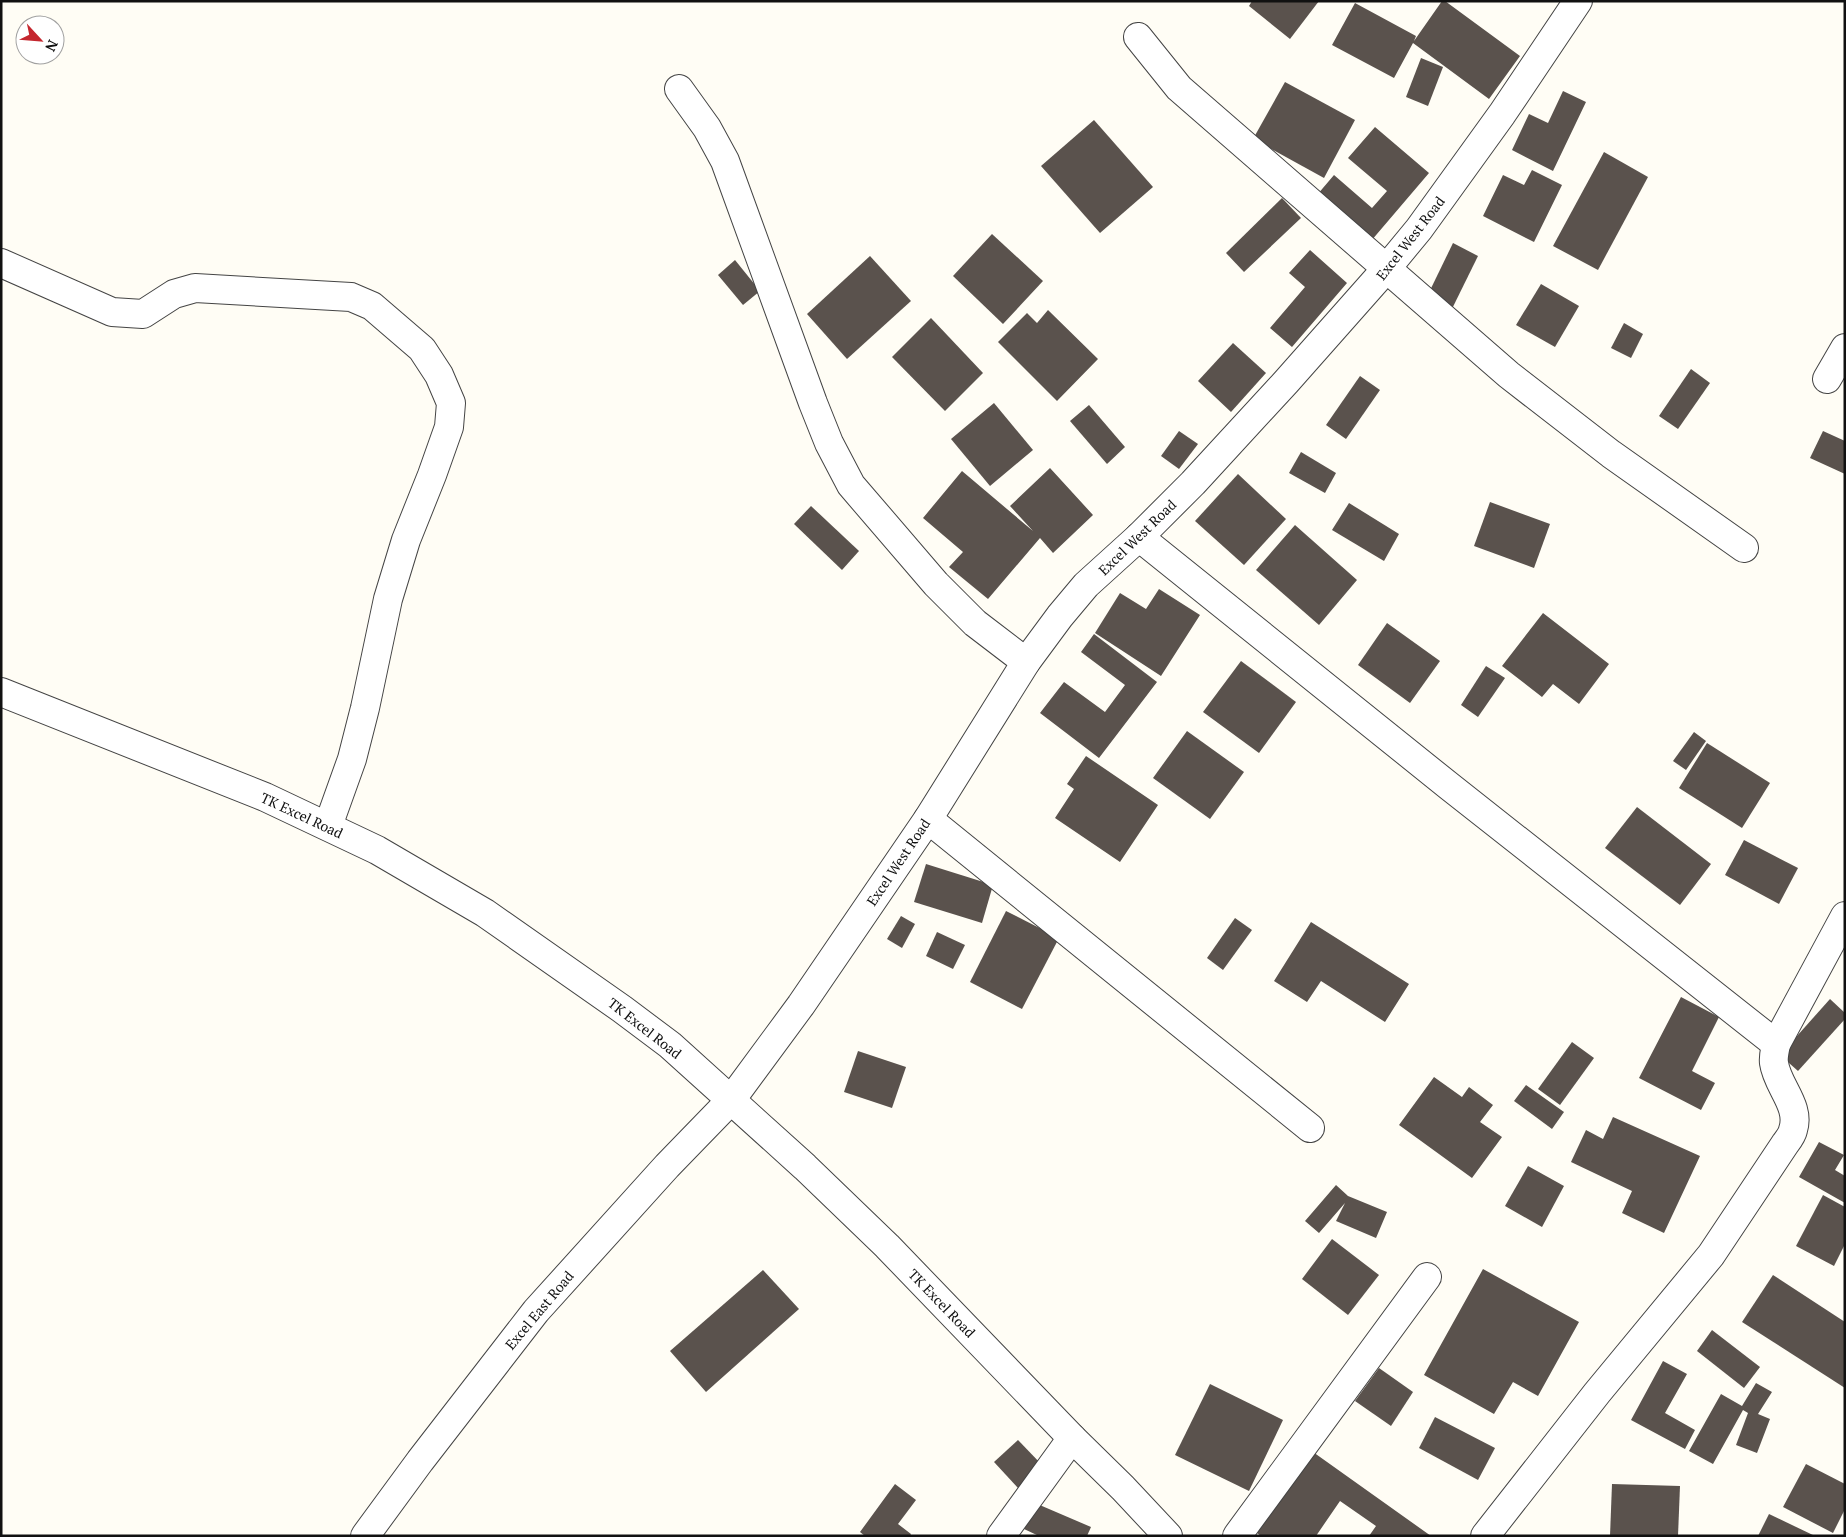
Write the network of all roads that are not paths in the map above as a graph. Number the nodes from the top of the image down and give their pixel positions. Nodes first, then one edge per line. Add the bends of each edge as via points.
1 (1578, 1) edge
2 (1138, 37) dead end
3 (679, 89) dead end
4 (1, 263) edge
5 (1386, 269) junction
6 (1845, 348) edge
7 (1827, 379) dead end
8 (1139, 537) junction
9 (1744, 548) dead end
10 (1026, 662) junction
11 (1, 692) edge
12 (928, 819) junction
13 (328, 826) junction
14 (1845, 916) edge
15 (1776, 1044) junction
16 (731, 1100) junction
17 (1310, 1128) dead end
18 (1427, 1277) dead end
19 (1072, 1438) junction
20 (365, 1536) edge
21 (1001, 1536) edge
22 (1168, 1536) edge
23 (1237, 1536) edge
24 (1485, 1536) edge

1 - 5 street, Excel West Road via 1491,129
2 - 5 street via 1179,88
3 - 10 street via 707,128 725,161 813,403 829,443 852,485 936,584 974,622
4 - 13 street via 112,312 143,314 174,294 195,288 351,297 372,306 422,349 440,375 451,402 449,427 406,540 388,599 352,759
5 - 8 street, Excel West Road via 1193,483
5 - 9 street via 1509,375 1611,454
6 - 7 street
8 - 10 street, Excel West Road via 1086,585
8 - 15 street
10 - 12 street, Excel West Road
11 - 13 street, TK Excel Road via 265,797
12 - 16 street, Excel West Road
12 - 17 street
13 - 16 street, TK Excel Road via 377,850 493,919 663,1040
14 - 15 street
15 - 24 street via 1773,1062 1776,1074 1793,1111 1793,1130 1785,1144 1711,1255
16 - 19 street, TK Excel Road via 887,1246
16 - 20 street, Excel East Road via 536,1311
18 - 23 street
19 - 21 street
19 - 22 street, TK Excel Road

